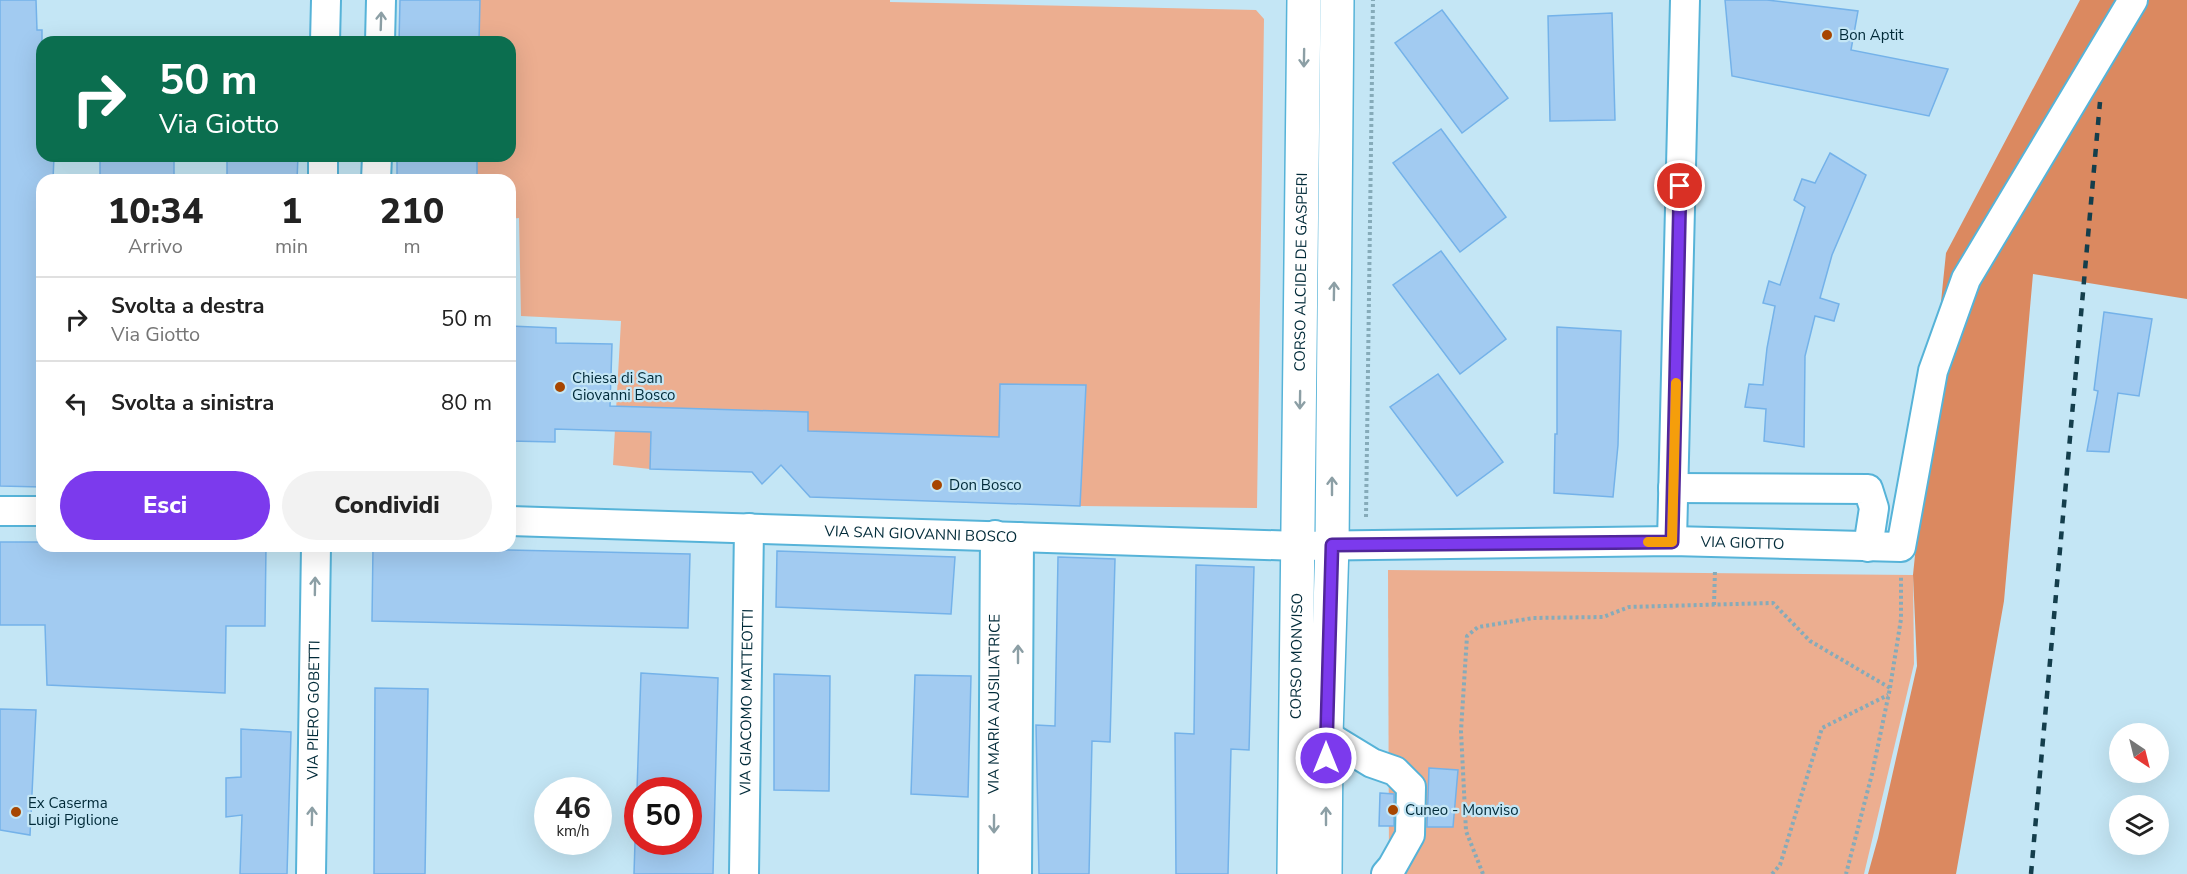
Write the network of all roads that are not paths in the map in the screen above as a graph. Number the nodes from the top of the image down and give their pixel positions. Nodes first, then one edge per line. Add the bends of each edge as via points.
1 (326, 0) edge
2 (381, 0) edge
3 (1305, 0) edge
4 (1337, 0) edge
5 (1685, 0) edge
6 (2133, 0) edge
7 (325, 36) edge
8 (380, 36) edge
9 (1673, 488) junction
10 (0, 511) edge
11 (36, 511) edge
12 (516, 521) edge
13 (749, 528) junction
14 (1007, 536) junction
15 (1672, 542) junction
16 (1332, 545) junction
17 (1298, 546) junction
18 (1868, 547) junction
19 (316, 552) edge
20 (1326, 735) junction
21 (311, 874) edge
22 (744, 874) edge
23 (993, 874) edge
24 (1017, 874) edge
25 (1294, 874) edge
26 (1325, 874) edge
27 (1386, 874) edge

1 - 7 street
8 -> 2 street
3 -> 17 main road, CORSO ALCIDE DE GASPERI
16 -> 4 main road
5 - 9 street
6 - 18 street, VIA GIOTTO via 1966,279 1933,371 1900,547
9 - 15 street
9 - 18 street via 1868,489 1874,508
10 - 11 street
12 - 13 street, VIA SAN GIOVANNI BOSCO
13 - 14 street, VIA SAN GIOVANNI BOSCO
13 - 22 street, VIA GIACOMO MATTEOTTI
14 - 17 street, VIA SAN GIOVANNI BOSCO
14 -> 23 street, VIA MARIA AUSILIATRICE
24 -> 14 street, VIA MARIA AUSILIATRICE
15 - 16 street, VIA GIOTTO
15 - 18 street, VIA GIOTTO
16 - 17 street, VIA SAN GIOVANNI BOSCO
16 - 20 main road, CORSO MONVISO
17 - 25 main road, CORSO MONVISO
21 -> 19 street, VIA PIERO GOBETTI
26 -> 20 main road, CORSO MONVISO
20 - 27 street via 1372,763 1395,771 1411,787 1410,835

